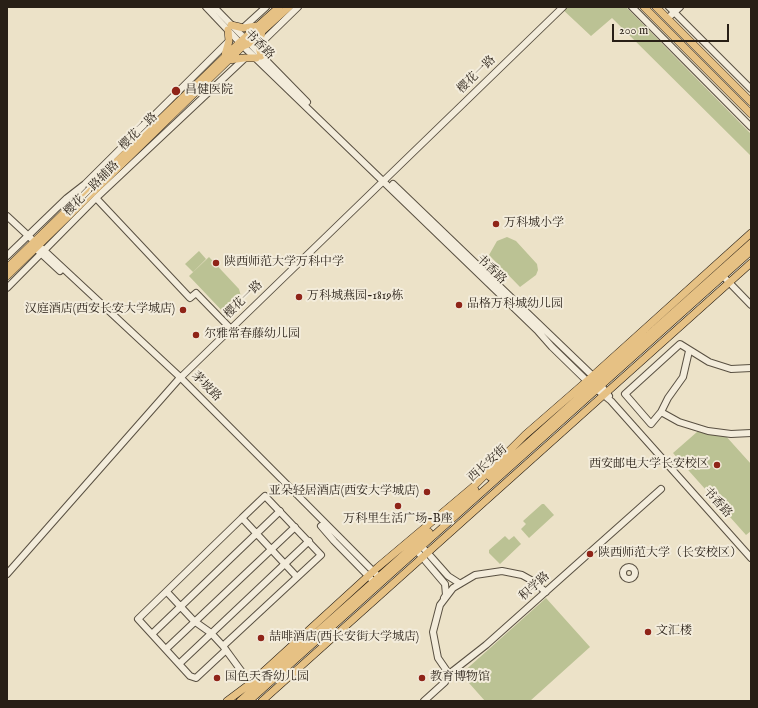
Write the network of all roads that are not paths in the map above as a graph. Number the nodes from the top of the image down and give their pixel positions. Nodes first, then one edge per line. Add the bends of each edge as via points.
1 (206, 7) edge
2 (214, 7) edge
3 (266, 7) edge
4 (279, 7) edge
5 (288, 7) edge
6 (298, 7) edge
7 (563, 7) edge
8 (632, 7) edge
9 (644, 7) edge
10 (656, 7) edge
11 (669, 7) edge
12 (680, 7) edge
13 (674, 12) junction
14 (668, 18) junction
15 (230, 27) junction
16 (243, 28) junction
17 (261, 28) junction
18 (229, 41) junction
19 (244, 43) junction
20 (259, 45) junction
21 (258, 57) junction
22 (246, 58) junction
23 (226, 59) junction
24 (751, 89) edge
25 (751, 102) edge
26 (751, 114) edge
27 (751, 127) edge
28 (385, 179) junction
29 (96, 198) junction
30 (7, 216) edge
31 (7, 221) edge
32 (751, 233) edge
33 (27, 237) junction
34 (751, 243) edge
35 (38, 247) junction
36 (751, 251) edge
37 (7, 256) edge
38 (751, 263) edge
39 (7, 268) edge
40 (720, 274) junction
41 (7, 276) edge
42 (729, 283) junction
43 (7, 288) edge
44 (751, 305) edge
45 (230, 328) junction
46 (689, 351) junction
47 (751, 368) edge
48 (180, 379) junction
49 (594, 383) junction
50 (606, 395) junction
51 (661, 412) junction
52 (751, 433) edge
53 (661, 489) dead end
54 (280, 511) junction
55 (242, 518) junction
56 (295, 527) junction
57 (256, 533) junction
58 (309, 542) junction
59 (271, 549) junction
60 (422, 552) junction
61 (751, 553) edge
62 (751, 558) edge
63 (363, 561) junction
64 (284, 564) junction
65 (358, 566) junction
66 (7, 574) edge
67 (297, 577) junction
68 (376, 579) junction
69 (460, 584) junction
70 (167, 592) junction
71 (546, 592) junction
72 (440, 605) junction
73 (181, 607) junction
74 (194, 621) junction
75 (211, 633) junction
76 (152, 634) junction
77 (224, 648) junction
78 (166, 649) junction
79 (179, 664) junction
80 (449, 674) junction
81 (252, 686) junction
82 (228, 701) edge
83 (240, 701) edge
84 (249, 701) edge
85 (262, 701) edge
86 (424, 701) edge

1 - 15 street, 书香路
2 - 15 street, 书香路
3 - 16 street
4 - 17 main road, 樱花二路
5 - 17 main road, 樱花二路
6 - 20 street
7 - 28 street, 樱花一路
8 - 27 street
9 - 26 main road
10 - 14 main road
11 - 13 street
12 - 13 street
13 - 14 street
13 - 24 street
14 - 25 main road
15 - 16 main road
15 - 18 main road
15 - 19 street, 书香路
16 - 17 main road
17 - 19 main road, 樱花二路
17 - 20 main road
18 - 23 main road
18 - 33 street, 樱花二路辅路
19 - 21 street, 书香路
19 - 23 main road, 樱花二路
20 - 21 main road
21 - 22 main road
21 - 28 street, 书香路
22 - 23 main road
22 - 29 street, 樱花二路辅路
23 - 35 main road, 樱花二路
28 - 45 street, 樱花一路
28 - 49 street, 书香路
29 - 35 street, 樱花二路辅路
29 - 45 street via 190,298 196,293
30 - 33 street, 茅坡路
31 - 33 street, 茅坡路
32 - 49 main road
33 - 35 street, 茅坡路
33 - 37 street, 樱花二路辅路
34 - 40 main road, 西长安街
35 - 39 main road, 樱花二路
35 - 41 main road, 樱花二路
35 - 43 street, 樱花二路辅路
35 - 48 street, 茅坡路
36 - 40 main road, 西长安街
38 - 42 main road
40 - 42 street
40 - 49 main road, 西长安街
42 - 44 street
42 - 50 main road
45 - 48 street, 樱花一路
46 - 47 street via 709,362 731,369
46 - 51 street via 683,376
46 - 51 street via 680,344 625,394 651,424
48 - 63 street, 茅坡路
48 - 65 street, 茅坡路
48 - 66 street, 樱花一路
49 - 50 street, 书香路
49 - 60 main road, 西长安街
49 - 68 main road, 西长安街
50 - 60 main road
50 - 61 street, 书香路
50 - 62 street, 书香路
51 - 52 street via 679,422 708,431
53 - 71 street, 积学路
54 - 55 street via 265,496
54 - 56 street
54 - 57 street
55 - 57 street
55 - 70 street
56 - 58 street
56 - 59 street
57 - 59 street
57 - 73 street
58 - 64 street
58 - 67 street via 321,555
59 - 64 street
59 - 74 street
60 - 68 main road, 西长安街
60 - 69 street
60 - 72 street via 445,584 446,595
60 - 85 main road
63 - 65 street
63 - 68 street, 茅坡路
64 - 67 street
64 - 75 street
65 - 68 street, 茅坡路
67 - 77 street
68 - 81 main road, 西长安街
68 - 84 main road, 西长安街
69 - 71 street via 475,575 502,571 527,578
69 - 72 street
70 - 73 street
70 - 76 street via 138,619
71 - 80 street, 积学路
72 - 80 street via 435,622 434,640 438,658
73 - 74 street
73 - 76 street
74 - 75 street
74 - 78 street
75 - 77 street
75 - 79 street
76 - 78 street
77 - 79 street via 196,678 190,676
77 - 81 street
78 - 79 street
80 - 86 street, 积学路 via 445,682
81 - 82 main road
81 - 83 main road, 西长安街

